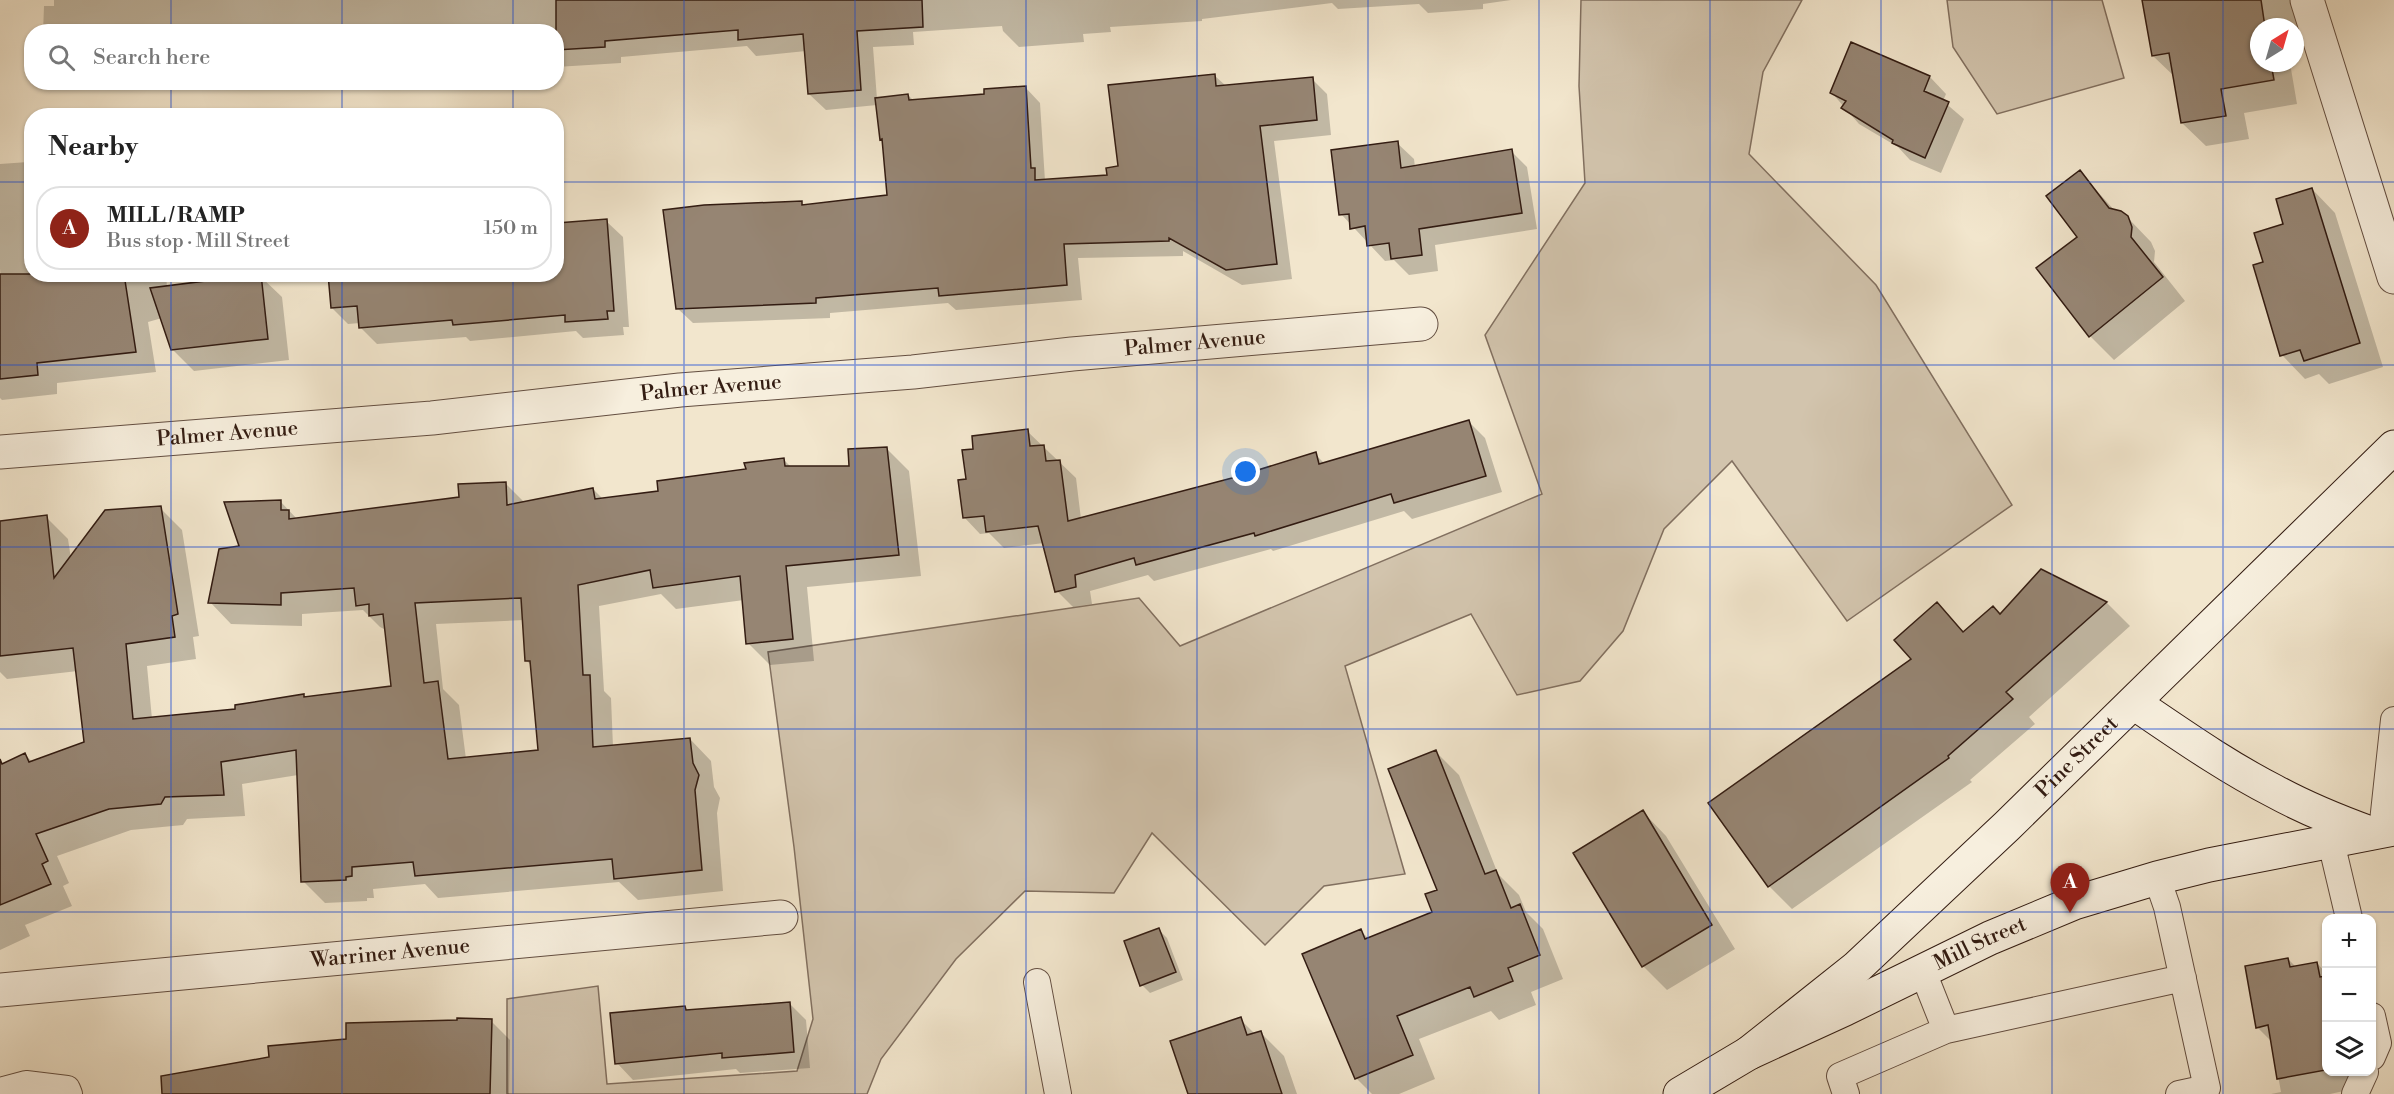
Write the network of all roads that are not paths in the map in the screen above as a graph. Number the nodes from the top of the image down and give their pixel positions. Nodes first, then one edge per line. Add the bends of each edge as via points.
1 (2307, 0) edge
2 (2394, 278) edge
3 (1421, 324) dead end
4 (2394, 447) edge
5 (0, 453) edge
6 (2134, 704) junction
7 (2394, 720) edge
8 (2382, 831) edge
9 (2331, 842) junction
10 (2157, 878) junction
11 (2348, 914) edge
12 (781, 917) dead end
13 (1923, 972) junction
14 (2183, 978) junction
15 (1037, 982) dead end
16 (0, 990) edge
17 (1946, 1030) junction
18 (1749, 1053) junction
19 (2363, 1076) edge
20 (28, 1089) edge
21 (0, 1091) edge
22 (2210, 1091) edge
23 (69, 1094) edge
24 (1058, 1094) edge
25 (1680, 1094) edge
26 (1846, 1094) edge
27 (2179, 1094) edge
28 (2355, 1094) edge

1 - 2 street
3 - 5 street, Palmer Avenue via 680,390 432,418
4 - 6 street, Pine Street
6 - 8 street via 2272,791 2321,814
6 - 18 street, Pine Street via 1856,968
7 - 8 lane
8 - 9 street, Mill Street
9 - 10 street, Mill Street
9 - 11 lane
10 - 13 street, Mill Street via 2033,919
10 - 14 lane
12 - 16 street, Warriner Avenue
13 - 17 lane
13 - 18 street, Mill Street
14 - 17 lane
14 - 22 lane
15 - 24 lane
17 - 26 lane via 1840,1076
18 - 25 street, Mill Street
19 - 28 lane
20 - 21 lane
20 - 23 lane via 67,1089
22 - 27 lane

